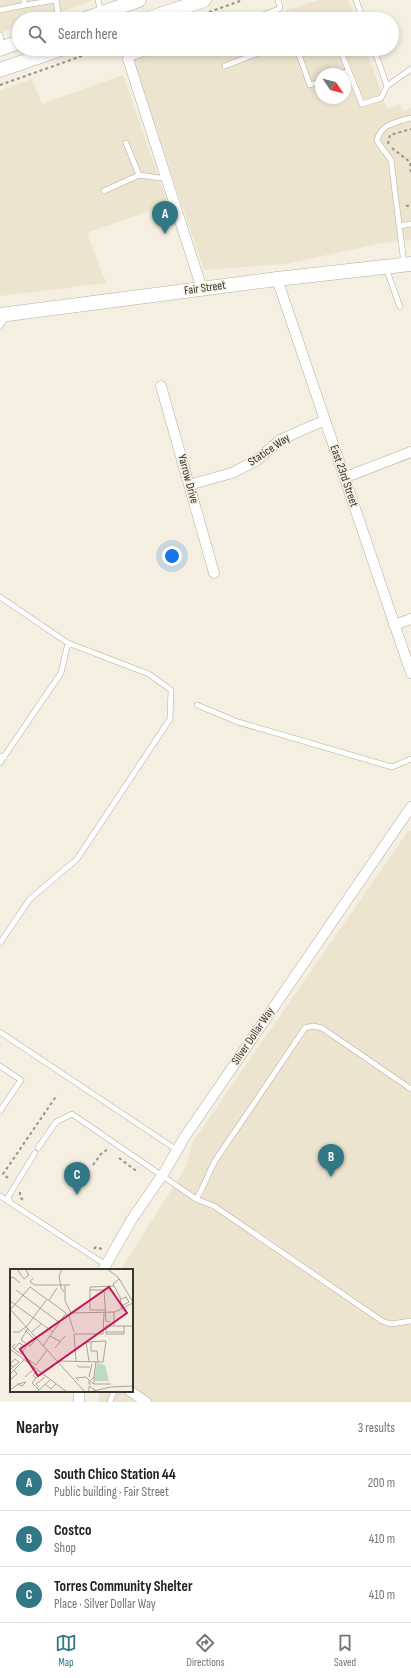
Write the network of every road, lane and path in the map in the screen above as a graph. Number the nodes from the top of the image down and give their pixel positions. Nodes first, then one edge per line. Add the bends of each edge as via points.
1 (58, 0) edge
2 (139, 0) edge
3 (204, 0) edge
4 (243, 0) edge
5 (278, 0) edge
6 (356, 0) edge
7 (24, 2) edge
8 (0, 10) edge
9 (101, 11) edge
10 (59, 12) edge
11 (169, 12) edge
12 (208, 12) edge
13 (271, 12) edge
14 (360, 12) edge
15 (12, 43) edge
16 (1, 44) edge
17 (41, 56) edge
18 (82, 56) edge
19 (137, 56) edge
20 (250, 56) edge
21 (300, 56) edge
22 (343, 56) edge
23 (376, 56) edge
24 (128, 59) joint
25 (225, 66) dead end
26 (347, 68) edge
27 (411, 69) edge
28 (0, 70) edge
29 (351, 77) edge
30 (315, 83) edge
31 (0, 85) edge
32 (387, 86) junction
33 (411, 118) edge
34 (411, 129) edge
35 (126, 143) dead end
36 (411, 174) edge
37 (139, 175) junction
38 (166, 176) junction
39 (104, 191) dead end
40 (411, 205) edge
41 (406, 206) dead end
42 (411, 224) edge
43 (399, 226) junction
44 (408, 264) edge
45 (386, 267) junction
46 (277, 279) junction
47 (202, 289) junction
48 (400, 308) dead end
49 (4, 315) edge
50 (0, 326) edge
51 (161, 386) dead end
52 (325, 420) junction
53 (411, 452) edge
54 (346, 477) junction
55 (189, 485) junction
56 (214, 573) dead end
57 (0, 597) edge
58 (411, 619) edge
59 (394, 625) junction
60 (68, 643) junction
61 (411, 673) edge
62 (197, 705) dead end
63 (1, 759) edge
64 (411, 759) edge
65 (411, 807) edge
66 (0, 943) edge
67 (0, 1032) edge
68 (0, 1066) edge
69 (411, 1089) edge
70 (57, 1095) dead end
71 (0, 1111) edge
72 (38, 1148) dead end
73 (113, 1148) dead end
74 (177, 1150) junction
75 (36, 1154) dead end
76 (119, 1158) dead end
77 (93, 1165) dead end
78 (143, 1171) dead end
79 (162, 1176) junction
80 (8, 1178) dead end
81 (22, 1187) dead end
82 (0, 1196) edge
83 (196, 1199) junction
84 (26, 1202) dead end
85 (11, 1203) junction
86 (104, 1267) edge
87 (411, 1321) edge
88 (114, 1392) edge
89 (131, 1392) edge
90 (110, 1402) edge
91 (146, 1402) edge

1 - 7 lane
1 - 10 lane
2 - 9 street
3 - 11 street
4 - 12 path
5 - 13 lane via 279,9
6 - 14 lane
7 - 8 lane
15 - 16 street
17 - 28 street
18 - 31 path
19 - 24 lane
20 - 25 lane
21 - 30 lane via 310,85
22 - 26 lane
23 - 32 lane
24 - 38 street
27 - 32 lane
29 - 32 lane via 362,104 381,98
33 - 43 lane via 386,126 378,135 377,141 391,160
34 - 36 path via 390,135 388,145 410,162
35 - 37 lane
37 - 38 lane via 160,178
37 - 39 lane
38 - 47 street
40 - 41 path
42 - 43 lane
43 - 44 lane
44 - 45 street, Fair Street
45 - 46 street, Fair Street
45 - 48 lane
46 - 47 street, Fair Street
46 - 52 street, East 23rd Street
47 - 49 street, Fair Street
49 - 50 lane
51 - 55 street, Yarrow Drive
52 - 54 street, East 23rd Street
52 - 55 street, Statice Way via 280,440 257,460 232,473
53 - 54 street
54 - 59 street, East 23rd Street
55 - 56 street, Yarrow Drive
57 - 60 lane
58 - 59 street
59 - 61 street, East 23rd Street
60 - 63 lane via 61,673
60 - 66 lane via 149,674 171,690 170,719 77,859 30,899
62 - 64 lane via 238,722 392,767
65 - 74 street, Silver Dollar Way
67 - 74 lane
68 - 71 lane via 20,1080
69 - 83 lane via 322,1028 305,1028 214,1161 204,1187
70 - 80 path via 3,1174
72 - 79 lane via 56,1122 72,1114
73 - 77 path via 106,1149
74 - 79 street, Silver Dollar Way
75 - 85 lane via 12,1188 8,1197
76 - 78 path via 135,1170 138,1165
79 - 83 lane
79 - 86 street, Silver Dollar Way via 132,1219
81 - 84 path via 20,1197
82 - 85 lane
83 - 87 lane via 214,1206 382,1321 393,1324
85 - 86 lane
88 - 90 lane
89 - 91 street

